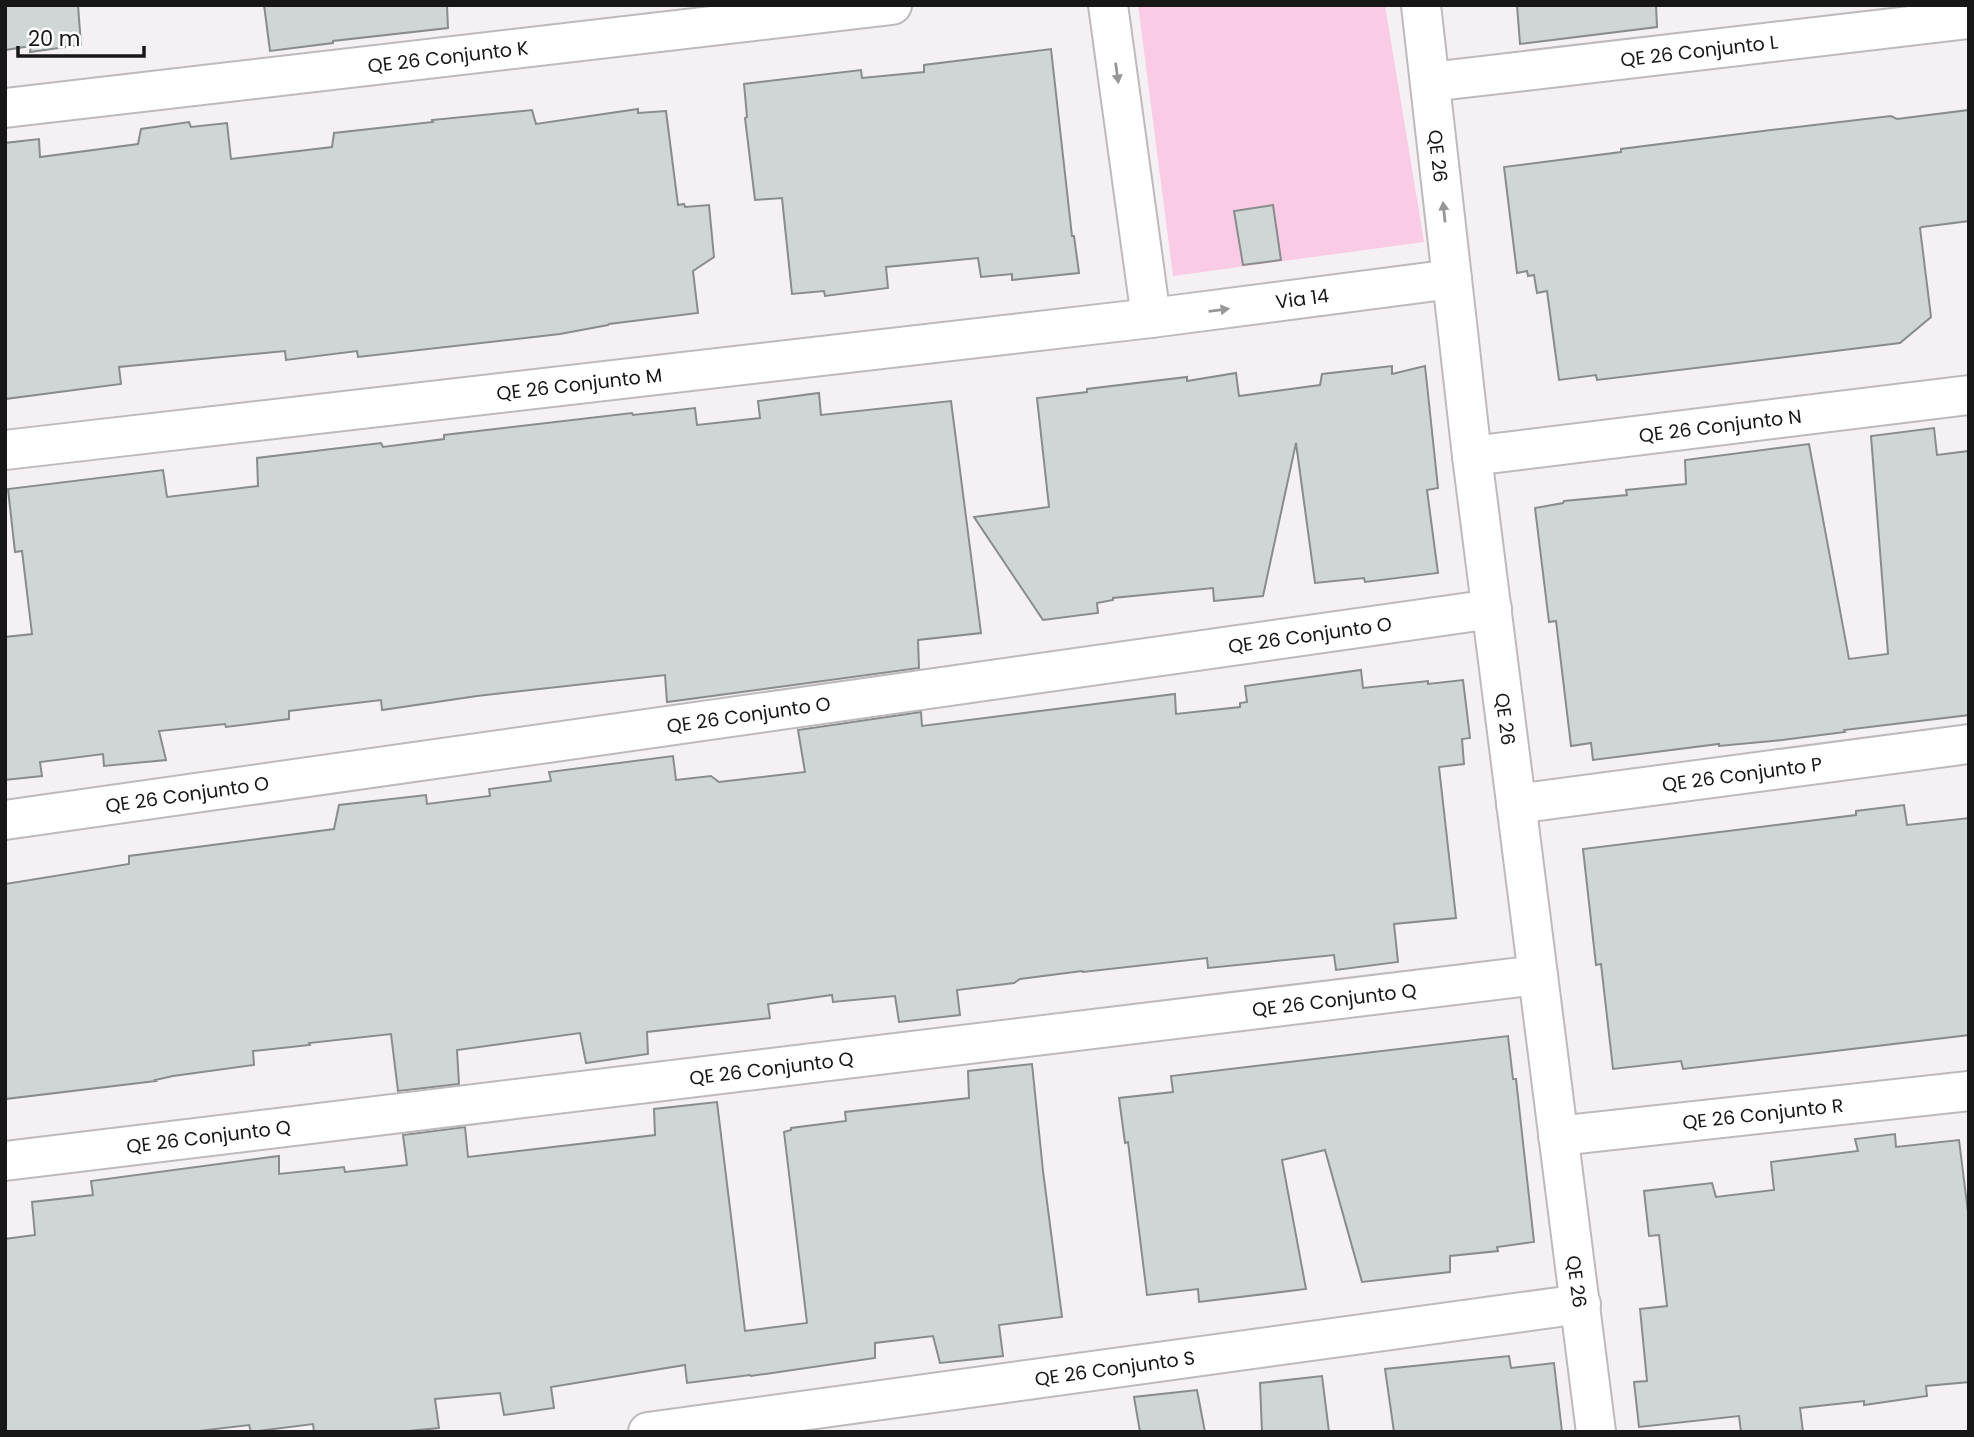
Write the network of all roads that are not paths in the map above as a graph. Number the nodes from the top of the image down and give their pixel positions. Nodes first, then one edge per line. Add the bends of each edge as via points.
1 (892, 5) edge
2 (1108, 5) edge
3 (1421, 5) edge
4 (1969, 19) edge
5 (1430, 82) junction
6 (5, 108) edge
7 (1452, 279) junction
8 (1151, 318) junction
9 (1969, 395) edge
10 (5, 450) edge
11 (1472, 456) junction
12 (1492, 609) junction
13 (1969, 744) edge
14 (1516, 804) junction
15 (5, 820) edge
16 (1538, 975) junction
17 (1969, 1091) edge
18 (1558, 1136) junction
19 (5, 1161) edge
20 (1581, 1304) junction
21 (648, 1432) edge
22 (1596, 1432) edge

1 - 6 street, QE 26 Conjunto K
2 -> 8 street
3 - 5 street, QE 26
4 - 5 street, QE 26 Conjunto L
7 -> 5 street, QE 26
8 -> 7 street, Via 14
7 - 11 street, QE 26
8 - 10 street, QE 26 Conjunto M
9 - 11 street, QE 26 Conjunto N
11 - 12 street, QE 26
12 - 14 street, QE 26
12 - 15 street, QE 26 Conjunto O
13 - 14 street, QE 26 Conjunto P
14 - 16 street, QE 26
16 - 18 street, QE 26
16 - 19 street, QE 26 Conjunto Q
17 - 18 street, QE 26 Conjunto R
18 - 20 street, QE 26
20 - 21 street, QE 26 Conjunto S
20 - 22 street, QE 26

